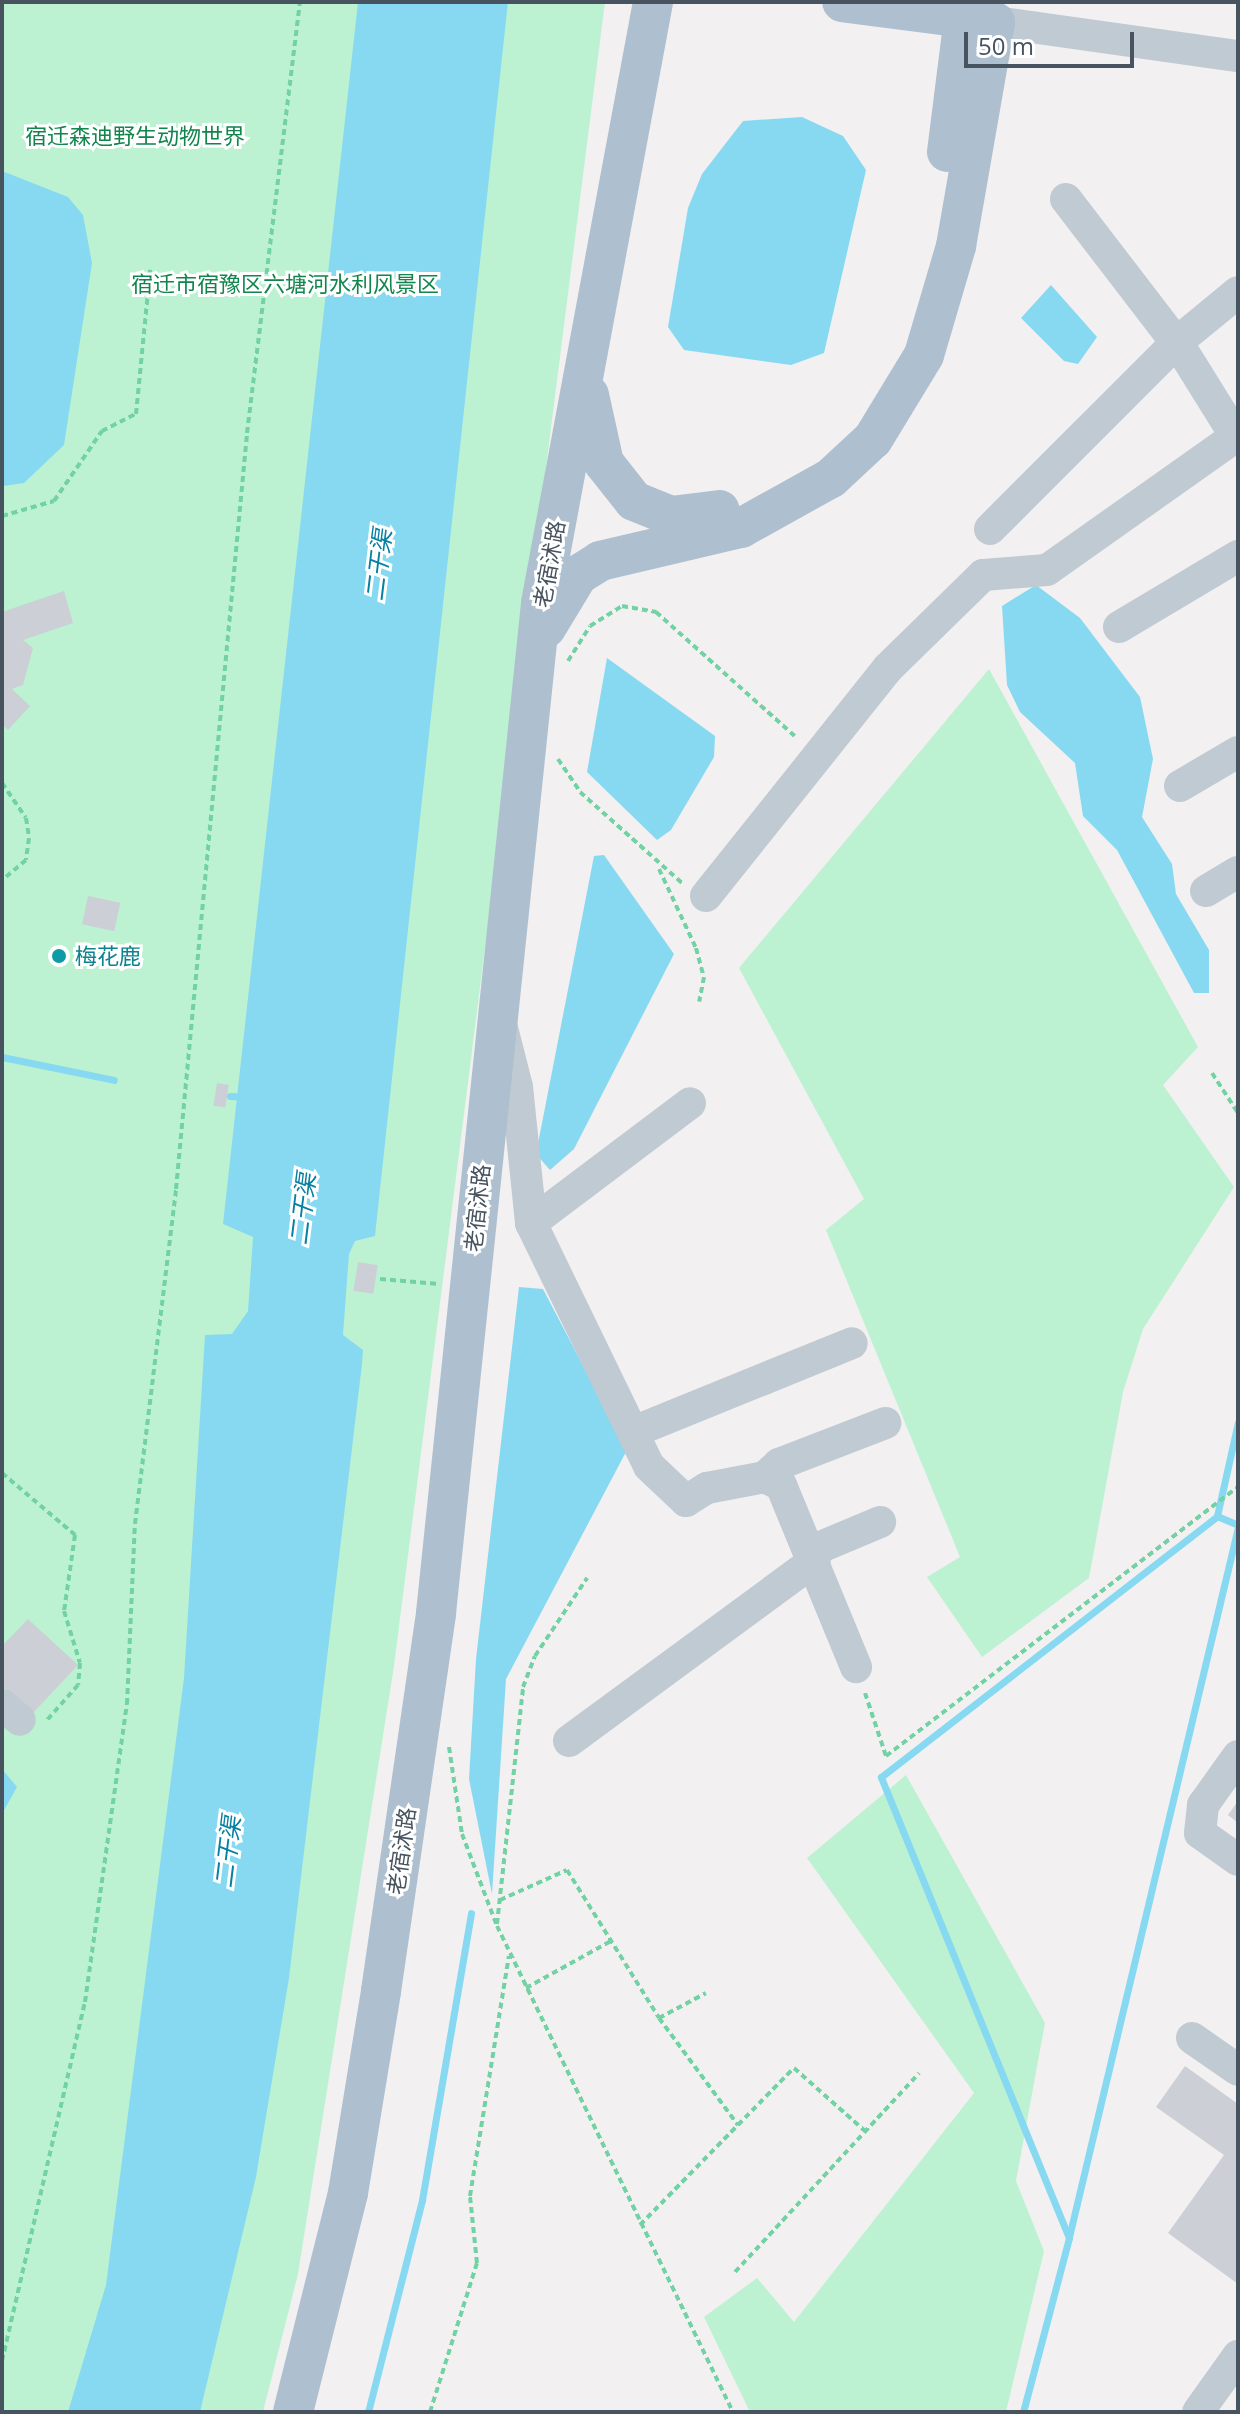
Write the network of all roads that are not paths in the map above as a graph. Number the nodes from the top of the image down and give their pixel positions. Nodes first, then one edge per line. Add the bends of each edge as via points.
1 (653, 2) edge
2 (842, 2) edge
3 (980, 20) junction
4 (1238, 56) edge
5 (1066, 199) dead end
6 (1238, 292) edge
7 (1176, 343) junction
8 (587, 366) junction
9 (1237, 438) edge
10 (990, 529) dead end
11 (1238, 556) edge
12 (1119, 627) dead end
13 (548, 660) junction
14 (1238, 752) edge
15 (1180, 786) dead end
16 (1238, 872) edge
17 (1206, 891) dead end
18 (706, 896) road end
19 (498, 1009) junction
20 (690, 1103) dead end
21 (531, 1223) junction
22 (852, 1343) dead end
23 (885, 1423) dead end
24 (633, 1432) junction
25 (765, 1477) junction
26 (880, 1522) dead end
27 (813, 1555) junction
28 (856, 1667) road end
29 (569, 1741) dead end
30 (1238, 1756) edge
31 (1238, 1860) edge
32 (1192, 2038) dead end
33 (1238, 2070) edge
34 (1238, 2356) edge
35 (293, 2412) edge
36 (1198, 2412) edge

1 - 8 main road, 老宿沭路
2 - 3 main road
3 - 4 street
3 - 8 main road via 923,300 884,390 856,426 818,461 754,499 671,516 634,501 604,463
3 - 13 main road via 941,309 901,402 831,478 765,518 589,566 565,593
5 - 7 street
6 - 7 street
7 - 9 street
7 - 10 street
8 - 13 main road, 老宿沭路
9 - 18 street via 1047,570 983,575 888,668
11 - 12 street
13 - 19 main road, 老宿沭路
14 - 15 street
16 - 17 street
19 - 21 street via 517,1087
19 - 35 main road, 老宿沭路 via 436,1613 381,1991 348,2193
20 - 21 street
21 - 24 street
22 - 24 street
23 - 25 street
24 - 25 street via 666,1488 686,1501 707,1488
25 - 27 street via 781,1485
26 - 27 street
27 - 28 street
27 - 29 street
30 - 31 street via 1203,1805 1200,1833
32 - 33 street
34 - 36 street

